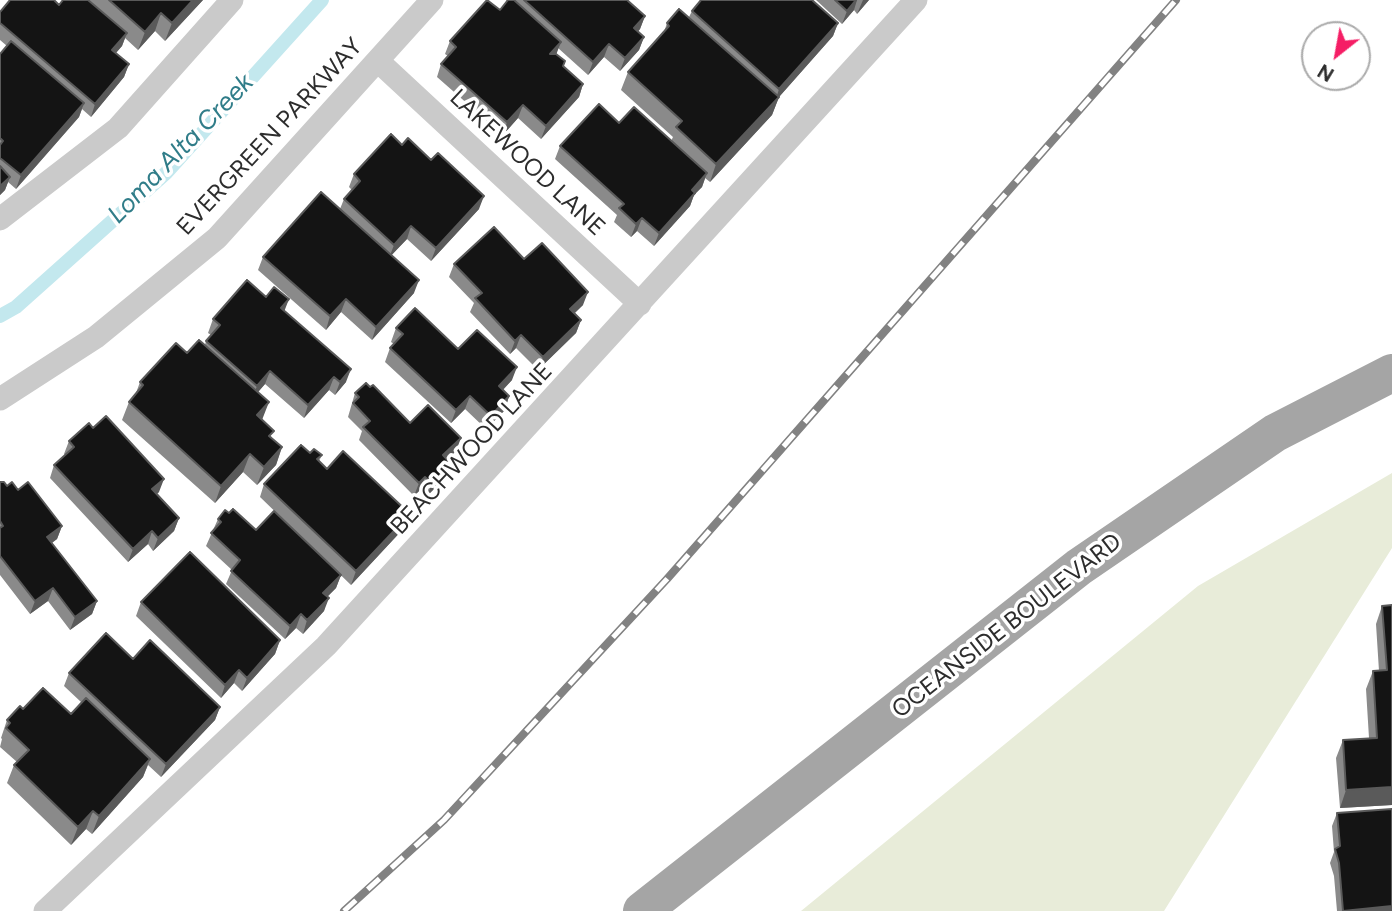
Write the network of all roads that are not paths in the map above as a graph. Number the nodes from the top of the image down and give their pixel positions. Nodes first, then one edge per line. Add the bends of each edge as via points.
1 (232, 0) edge
2 (432, 0) edge
3 (916, 0) edge
4 (378, 61) junction
5 (0, 219) edge
6 (640, 304) junction
7 (1392, 373) edge
8 (0, 399) edge
9 (45, 911) edge
10 (642, 911) edge

1 - 5 lane via 118,128
2 - 4 lane, EVERGREEN PARKWAY
3 - 6 lane, BEACHWOOD LANE
4 - 6 lane, LAKEWOOD LANE
4 - 8 lane, EVERGREEN PARKWAY via 217,238 96,337
6 - 9 lane, BEACHWOOD LANE via 327,646
7 - 10 main road, OCEANSIDE BOULEVARD via 1275,433 1079,566

